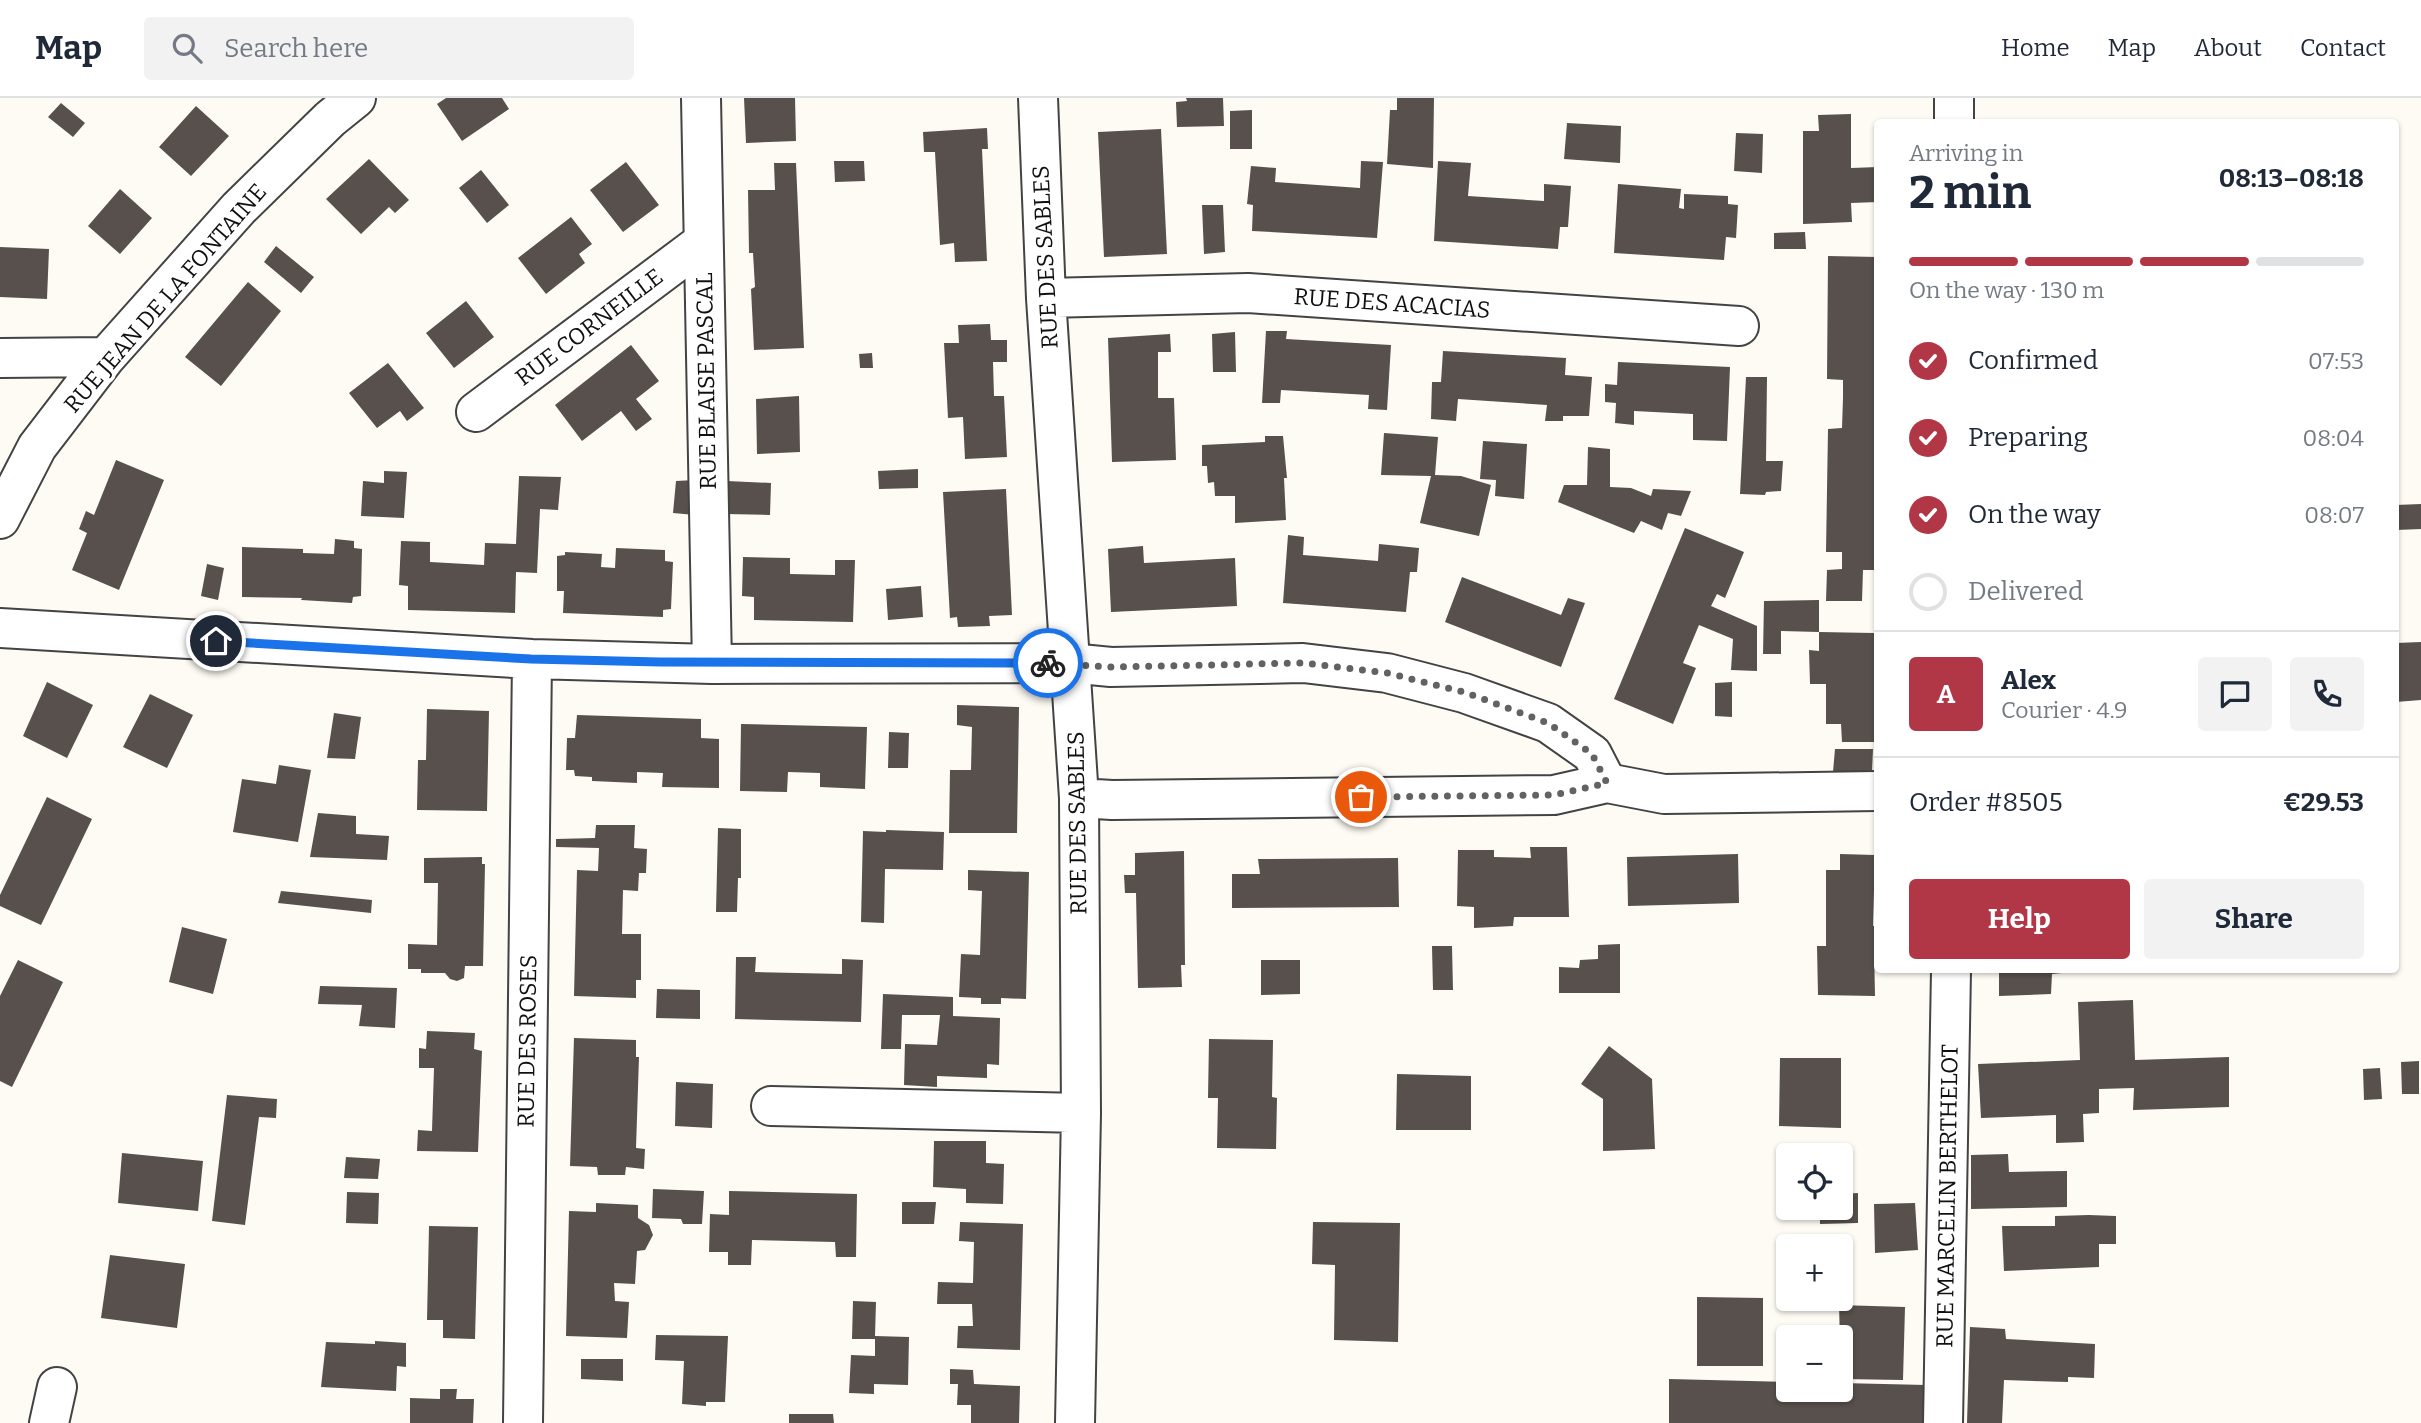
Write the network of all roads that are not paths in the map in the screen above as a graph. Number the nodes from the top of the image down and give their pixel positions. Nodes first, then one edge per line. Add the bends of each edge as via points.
1 (356, 98) edge
2 (701, 98) edge
3 (1038, 98) edge
4 (1954, 98) edge
5 (1954, 119) edge
6 (703, 242) junction
7 (1046, 298) junction
8 (1738, 327) dead end
9 (106, 357) junction
10 (0, 358) edge
11 (476, 412) dead end
12 (0, 519) edge
13 (0, 628) edge
14 (531, 659) junction
15 (1070, 663) junction
16 (712, 664) junction
17 (1607, 783) junction
18 (1874, 792) edge
19 (1079, 798) junction
20 (1951, 973) edge
21 (771, 1105) dead end
22 (1081, 1113) junction
23 (523, 1423) edge
24 (1075, 1423) edge
25 (1943, 1423) edge

1 - 9 street, RUE JEAN DE LA FONTAINE via 239,208
2 - 6 street, RUE BLAISE PASCAL
3 - 7 street, RUE DES SABLES
4 - 5 street
6 - 11 street, RUE CORNEILLE
6 - 16 street, RUE BLAISE PASCAL
7 - 8 street, RUE DES ACACIAS via 1248,293
7 - 15 street, RUE DES SABLES
9 - 10 street
9 - 12 street, RUE JEAN DE LA FONTAINE via 37,447
13 - 14 street
14 - 16 street
14 - 23 street, RUE DES ROSES
15 - 16 street
15 - 17 street via 1111,667 1303,663 1387,673 1464,692 1548,723 1592,754
15 - 19 street, RUE DES SABLES
17 - 18 street via 1664,794
17 - 19 street via 1554,795
19 - 22 street, RUE DES SABLES
20 - 25 street, RUE MARCELIN BERTHELOT
21 - 22 street
22 - 24 street, RUE DES SABLES

